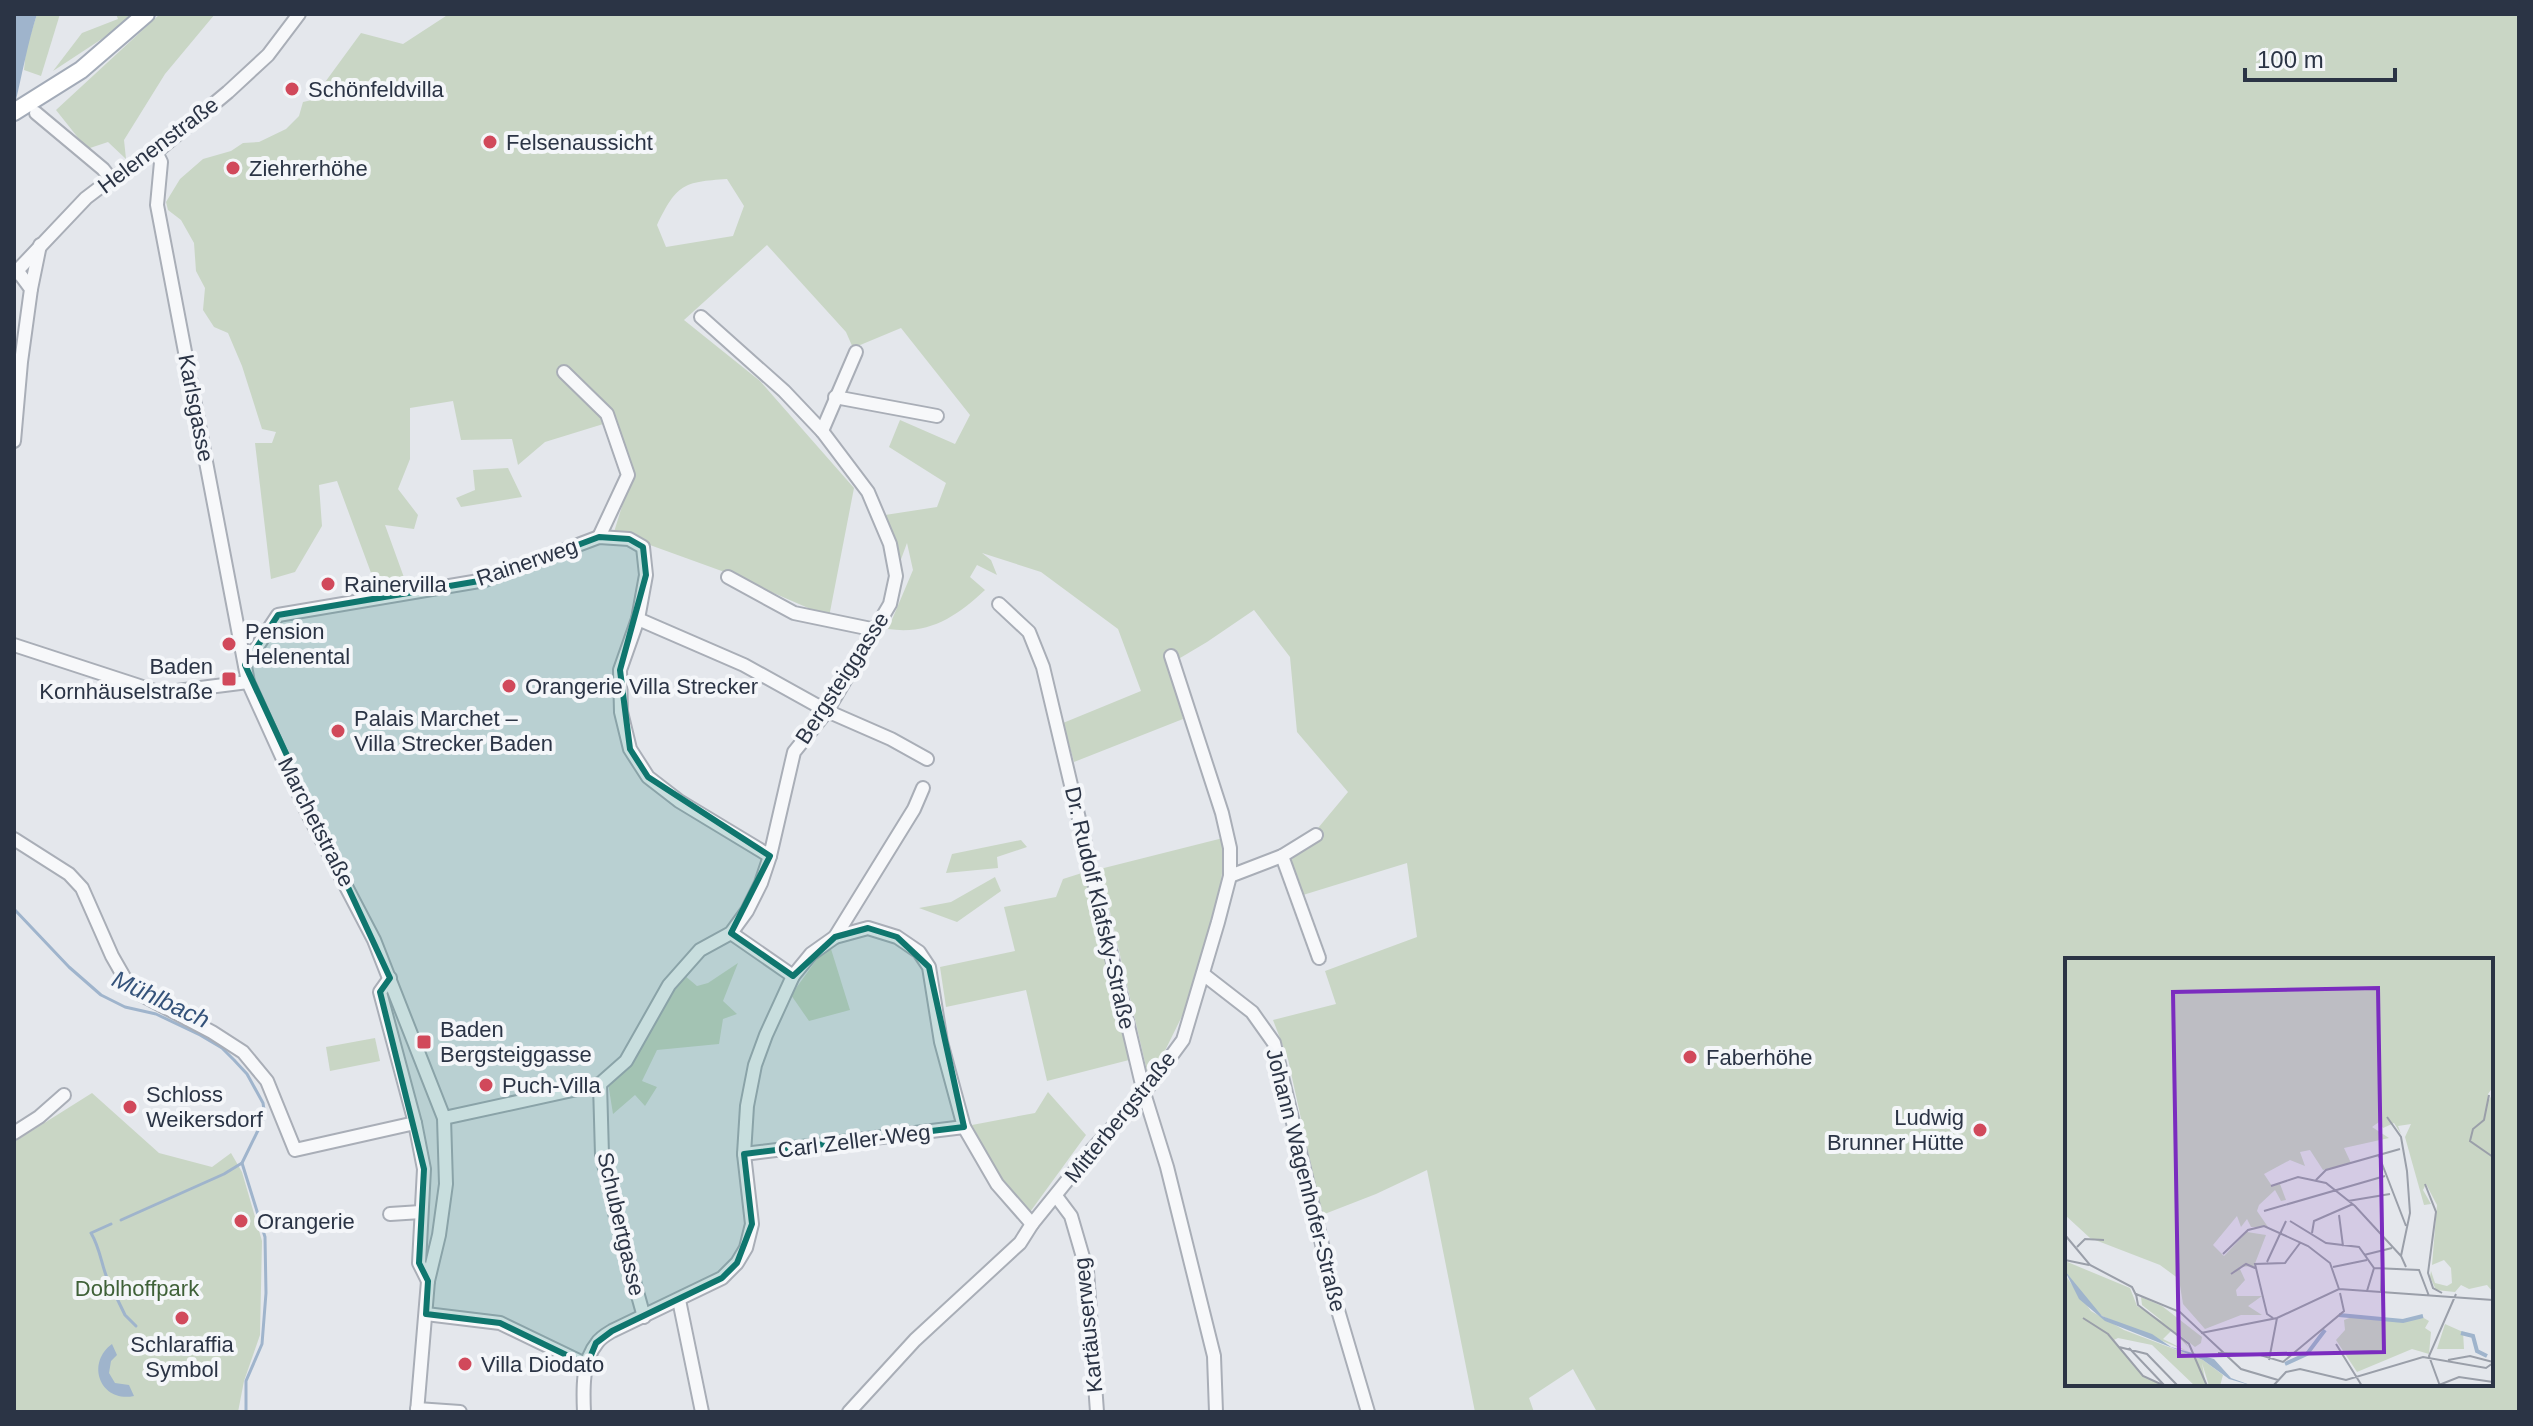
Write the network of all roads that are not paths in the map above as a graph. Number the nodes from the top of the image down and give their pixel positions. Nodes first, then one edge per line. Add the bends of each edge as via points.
1 (146, 14) edge
2 (299, 14) edge
3 (14, 112) edge
4 (36, 113) dead end
5 (156, 152) junction
6 (111, 179) junction
7 (40, 245) junction
8 (15, 272) edge
9 (31, 289) junction
10 (701, 317) dead end
11 (856, 352) dead end
12 (564, 372) dead end
13 (835, 397) junction
14 (937, 416) dead end
15 (822, 431) junction
16 (14, 441) edge
17 (599, 537) junction
18 (728, 577) dead end
19 (999, 604) dead end
20 (638, 619) junction
21 (876, 630) junction
22 (14, 645) edge
23 (1171, 656) dead end
24 (245, 665) junction
25 (248, 682) junction
26 (827, 711) junction
27 (927, 759) dead end
28 (923, 788) dead end
29 (1316, 835) dead end
30 (14, 839) edge
31 (770, 856) junction
32 (1282, 856) junction
33 (1230, 876) junction
34 (731, 933) junction
35 (835, 937) junction
36 (1319, 958) dead end
37 (1203, 974) junction
38 (793, 976) junction
39 (390, 978) junction
40 (600, 1084) junction
41 (1144, 1093) junction
42 (64, 1095) dead end
43 (444, 1118) junction
44 (415, 1123) junction
45 (964, 1127) junction
46 (14, 1133) edge
47 (744, 1154) junction
48 (1056, 1196) junction
49 (421, 1212) junction
50 (390, 1214) dead end
51 (1032, 1224) junction
52 (439, 1235) junction
53 (454, 1237) dead end
54 (428, 1281) junction
55 (679, 1300) junction
56 (426, 1314) junction
57 (644, 1317) junction
58 (587, 1365) junction
59 (417, 1411) edge
60 (460, 1412) edge
61 (584, 1412) edge
62 (702, 1412) edge
63 (849, 1412) edge
64 (1097, 1412) edge
65 (1216, 1412) edge
66 (1368, 1412) edge

1 - 3 main road via 57,86
2 - 5 street, Helenenstraße via 268,55
4 - 6 street
5 - 6 street, Helenenstraße
5 - 24 street, Karlsgasse via 161,162 157,205
6 - 7 street, Helenenstraße
7 - 8 street, Helenenstraße
7 - 9 street
8 - 9 street
9 - 16 street
10 - 15 street, Bergsteiggasse
11 - 13 street
12 - 17 street via 607,414 628,475
13 - 14 street
13 - 15 street
15 - 21 street, Bergsteiggasse via 868,492 890,544 896,576 890,604
17 - 20 street, Rainerweg via 629,539 643,547 646,575
17 - 24 street, Rainerweg via 485,580 278,615
18 - 21 street via 794,613
19 - 41 street, Dr. Rudolf Klafsky-Straße via 1029,632 1043,667
20 - 26 street via 744,665
20 - 31 street via 620,670 621,712 630,749 648,777 679,801
21 - 26 street, Bergsteiggasse
22 - 25 street via 161,693
23 - 33 street, Mitterbergstraße via 1222,813
24 - 25 street, Marchetstraße
25 - 39 street, Marchetstraße
26 - 27 street
26 - 31 street, Bergsteiggasse via 794,752
28 - 35 street
29 - 32 street
30 - 44 street via 82,888 128,984 243,1052 267,1081 295,1150
31 - 34 street, Bergsteiggasse via 747,911
32 - 33 street
32 - 36 street
33 - 37 street, Mitterbergstraße
34 - 38 street
34 - 40 street, Bergsteiggasse via 700,950 669,985 626,1061
35 - 38 street
35 - 45 street via 868,928 897,937 919,952 929,967 941,1042
37 - 41 street, Mitterbergstraße via 1183,1040
37 - 66 street, Johann Wagenhofer-Straße via 1252,1012 1274,1043 1337,1307
38 - 47 street via 755,1065
39 - 43 street, Marchetstraße
39 - 44 street, Marchetstraße via 380,992
40 - 43 street
40 - 57 street, Schubertgasse via 602,1155
41 - 48 street, Mitterbergstraße
41 - 65 street, Dr. Rudolf Klafsky-Straße via 1214,1356
42 - 46 street
43 - 52 street, Marchetstraße via 446,1184
44 - 49 street, Marchetstraße via 424,1169
45 - 47 street, Carl Zeller-Weg
45 - 51 street via 997,1184
47 - 55 street via 752,1224 746,1248 722,1278
48 - 51 street, Mitterbergstraße
48 - 64 street, Kartäuserweg via 1071,1216 1087,1271
49 - 50 street
49 - 54 street, Marchetstraße via 419,1263
51 - 63 street, Mitterbergstraße via 1020,1243 915,1340
52 - 53 street
52 - 54 street, Marchetstraße
54 - 56 street, Marchetstraße
55 - 57 street
55 - 62 street, Schubertgasse
56 - 58 street via 500,1323
56 - 59 street, Marchetstraße
57 - 58 street via 596,1343
58 - 61 street
59 - 60 street

